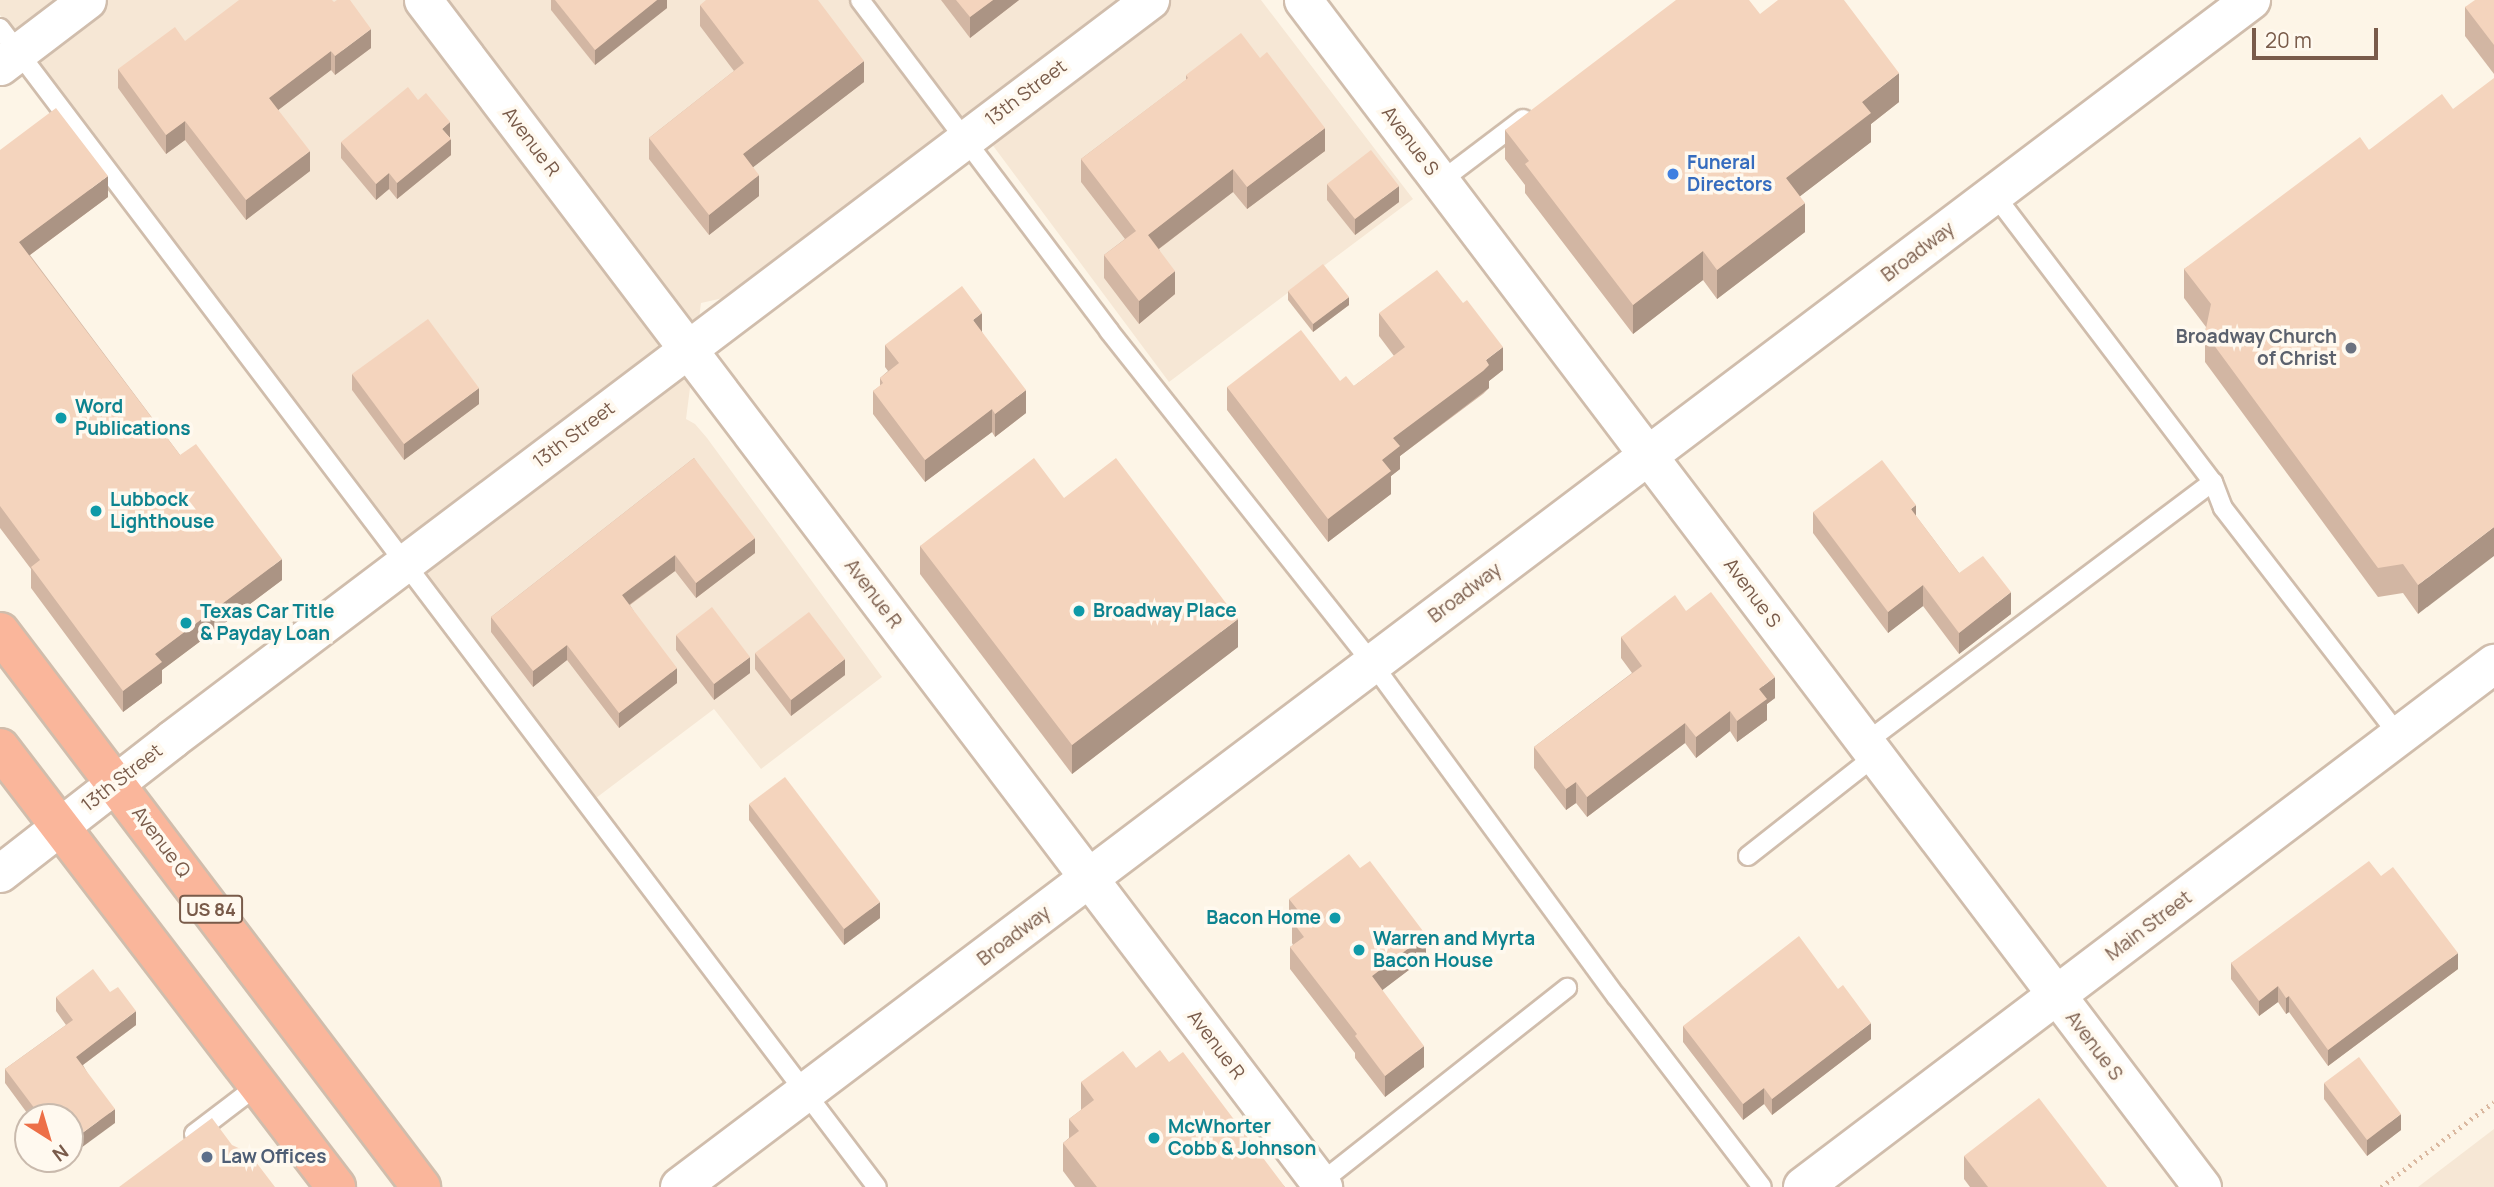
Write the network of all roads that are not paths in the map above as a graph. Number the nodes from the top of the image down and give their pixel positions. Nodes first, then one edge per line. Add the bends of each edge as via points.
1 (87, 0) edge
2 (423, 0) edge
3 (860, 0) edge
4 (1150, 0) edge
5 (1303, 0) edge
6 (2251, 0) edge
7 (6, 49) edge
8 (1536, 109) edge
9 (965, 140) junction
10 (1441, 181) junction
11 (1994, 194) junction
12 (688, 349) junction
13 (1648, 456) junction
14 (2213, 482) junction
15 (405, 563) junction
16 (0, 632) edge
17 (1372, 663) junction
18 (2494, 664) edge
19 (2399, 736) junction
20 (0, 748) edge
21 (1870, 749) junction
22 (116, 783) junction
23 (61, 827) junction
24 (1748, 856) dead end
25 (0, 873) edge
26 (1090, 878) junction
27 (1567, 988) dead end
28 (2056, 995) junction
29 (258, 1085) junction
30 (806, 1093) junction
31 (179, 1145) edge
32 (1322, 1185) edge
33 (336, 1187) edge
34 (421, 1187) edge
35 (680, 1187) edge
36 (877, 1187) edge
37 (1762, 1187) edge
38 (1803, 1187) edge
39 (2202, 1187) edge

1 - 7 street
2 - 12 street, Avenue R
3 - 9 lane
4 - 9 street, 13th Street
5 - 10 street, Avenue S
6 - 11 main road, Broadway
7 - 15 lane
8 - 10 lane
9 - 12 street, 13th Street
9 - 17 lane via 1109,331
10 - 13 street, Avenue S
11 - 13 main road, Broadway
11 - 14 lane
12 - 15 street, 13th Street
12 - 26 street, Avenue R
13 - 17 main road, Broadway
13 - 21 street, Avenue S
14 - 19 lane via 2223,508
14 - 21 lane
15 - 22 street, 13th Street
15 - 30 lane
16 - 22 highway, Avenue Q / US 84
17 - 26 main road, Broadway
17 - 37 lane
18 - 19 main road, Main Street
19 - 28 main road, Main Street
20 - 23 highway
21 - 24 lane
21 - 28 street, Avenue S
22 - 23 street, 13th Street
22 - 34 highway, Avenue Q / US 84
23 - 25 street, 13th Street
23 - 29 highway
26 - 30 main road, Broadway
26 - 32 street, Avenue R
27 - 32 lane
28 - 38 main road, Main Street
28 - 39 street, Avenue S
29 - 31 lane
29 - 33 highway
30 - 35 main road, Broadway
30 - 36 lane

